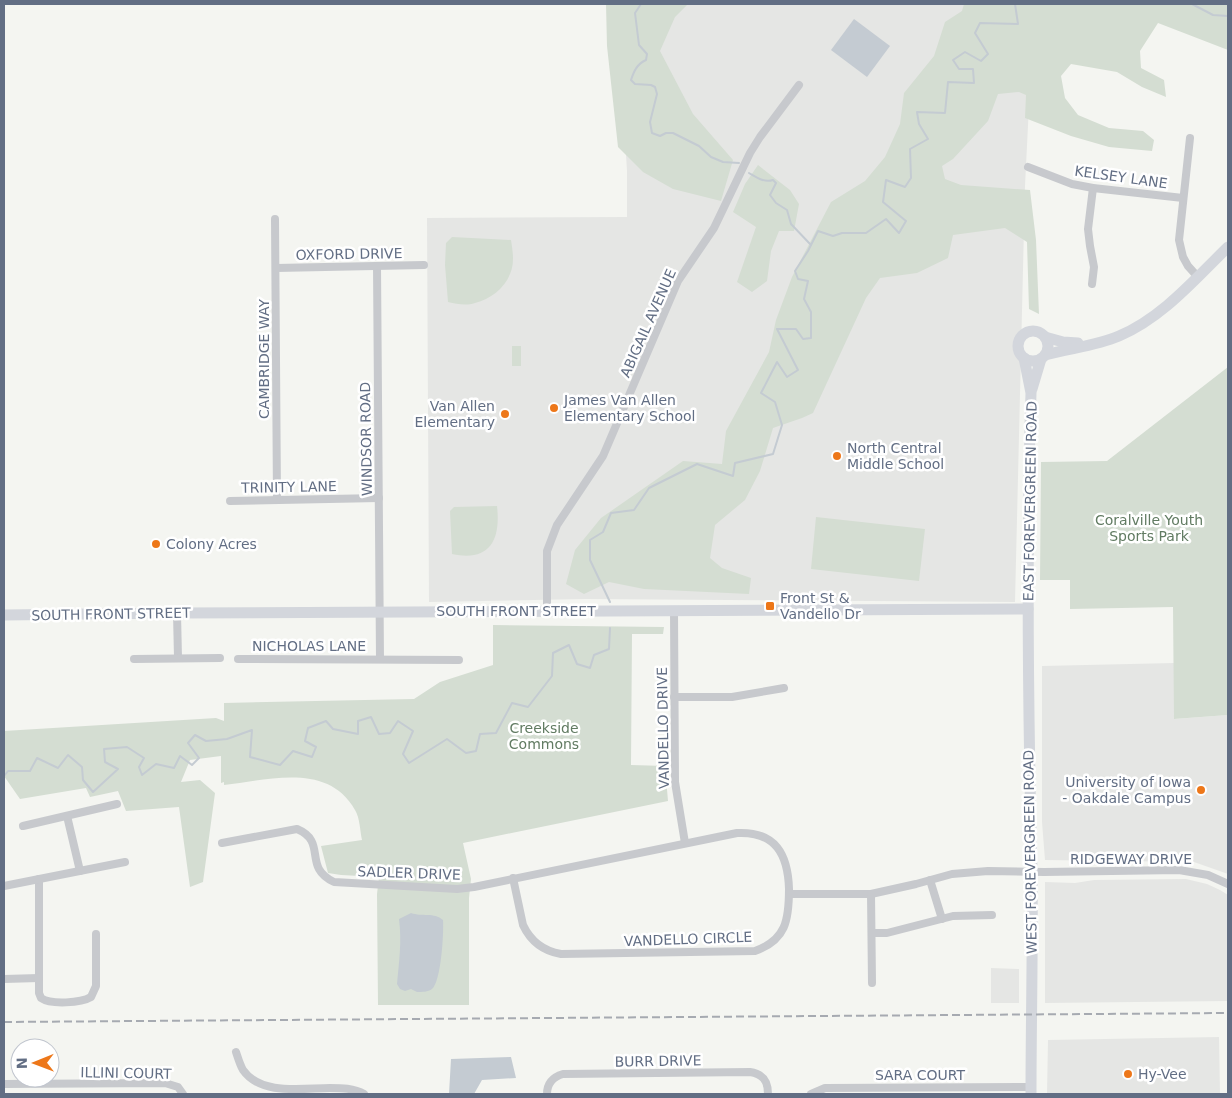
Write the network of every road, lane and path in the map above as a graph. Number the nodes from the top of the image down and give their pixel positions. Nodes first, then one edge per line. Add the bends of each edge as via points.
1 (799, 85) dead end
2 (1190, 138) dead end
3 (1028, 167) dead end
4 (1093, 188) junction
5 (1182, 198) junction
6 (275, 219) dead end
7 (1228, 247) edge
8 (424, 265) dead end
9 (377, 266) junction
10 (276, 268) junction
11 (1197, 276) junction
12 (1092, 284) dead end
13 (1045, 337) junction
14 (1087, 345) junction
15 (1043, 357) junction
16 (1024, 358) junction
17 (1031, 393) junction
18 (379, 498) junction
19 (230, 500) dead end
20 (277, 500) junction
21 (1028, 609) junction
22 (547, 610) junction
23 (674, 611) junction
24 (380, 612) junction
25 (177, 613) junction
26 (4, 615) edge
27 (178, 658) junction
28 (220, 658) dead end
29 (134, 659) dead end
30 (238, 659) dead end
31 (380, 659) junction
32 (459, 660) dead end
33 (784, 688) dead end
34 (674, 697) junction
35 (117, 804) dead end
36 (68, 816) junction
37 (23, 826) dead end
38 (222, 843) dead end
39 (685, 843) junction
40 (125, 862) dead end
41 (80, 871) junction
42 (1032, 872) junction
43 (513, 878) junction
44 (40, 879) junction
45 (930, 880) junction
46 (1228, 884) edge
47 (4, 886) edge
48 (789, 894) junction
49 (871, 894) junction
50 (992, 914) dead end
51 (942, 919) junction
52 (872, 933) junction
53 (96, 934) dead end
54 (39, 978) junction
55 (4, 979) edge
56 (872, 983) dead end
57 (236, 1052) dead end
58 (60, 1084) edge
59 (1031, 1090) edge
60 (183, 1094) edge
61 (364, 1094) edge
62 (547, 1094) edge
63 (768, 1094) edge
64 (811, 1094) edge

1 - 22 street, ABIGAIL AVENUE via 760,136 714,228 678,281 603,456 554,532 547,550
2 - 5 street
3 - 4 street, KELSEY LANE via 1072,184
4 - 5 street, KELSEY LANE
4 - 12 street via 1088,229 1094,267
5 - 11 street via 1180,250
6 - 10 street, CAMBRIDGE WAY
7 - 11 street
8 - 9 street, OXFORD DRIVE
9 - 10 street, OXFORD DRIVE
9 - 18 street, WINDSOR ROAD
10 - 20 street, CAMBRIDGE WAY
11 - 14 street via 1142,324 1118,337
13 - 14 street
13 - 15 street via 1048,345
13 - 16 street via 1031,331 1021,337 1018,345
14 - 15 street
15 - 16 street via 1032,361
15 - 17 street, EAST FOREVERGREEN ROAD
16 - 17 street, EAST FOREVERGREEN ROAD
17 - 21 street, EAST FOREVERGREEN ROAD
18 - 20 street, TRINITY LANE
18 - 24 street, WINDSOR ROAD
19 - 20 street, TRINITY LANE
21 - 23 street, SOUTH FRONT STREET
21 - 42 street, WEST FOREVERGREEN ROAD
22 - 23 street, SOUTH FRONT STREET
22 - 24 street, SOUTH FRONT STREET
23 - 34 street, VANDELLO DRIVE
24 - 25 street, SOUTH FRONT STREET
24 - 31 street, NICHOLAS LANE
25 - 26 street, SOUTH FRONT STREET
25 - 27 street
27 - 28 street
27 - 29 street
30 - 31 street, NICHOLAS LANE
31 - 32 street, NICHOLAS LANE
33 - 34 street via 732,697
34 - 39 street, VANDELLO DRIVE via 675,782
35 - 36 street
36 - 37 street
36 - 41 street
38 - 43 street, SADLER DRIVE via 297,829 312,842 320,874 334,882 457,889
39 - 43 street, SADLER DRIVE
39 - 48 street, VANDELLO CIRCLE via 746,832 762,836 776,846 784,858
40 - 41 street
41 - 44 street
42 - 45 street, RIDGEWAY DRIVE via 988,870
42 - 46 street, RIDGEWAY DRIVE via 1179,870 1208,875
42 - 59 street, WEST FOREVERGREEN ROAD
43 - 48 street, VANDELLO CIRCLE via 526,932 545,950 561,954 755,952 770,944 782,931 788,915
44 - 47 street
44 - 54 street
45 - 49 street, RIDGEWAY DRIVE
45 - 51 street
48 - 49 street, RIDGEWAY DRIVE
49 - 52 street
50 - 51 street
51 - 52 street
52 - 56 street
53 - 54 street via 96,986 91,997 80,1002 44,1001 39,993
54 - 55 street
57 - 61 street via 243,1070 253,1080 267,1086 344,1088
58 - 60 street, ILLINI COURT via 172,1084
59 - 64 street, SARA COURT via 825,1088
62 - 63 street, BURR DRIVE via 550,1082 563,1074 750,1072 765,1080

